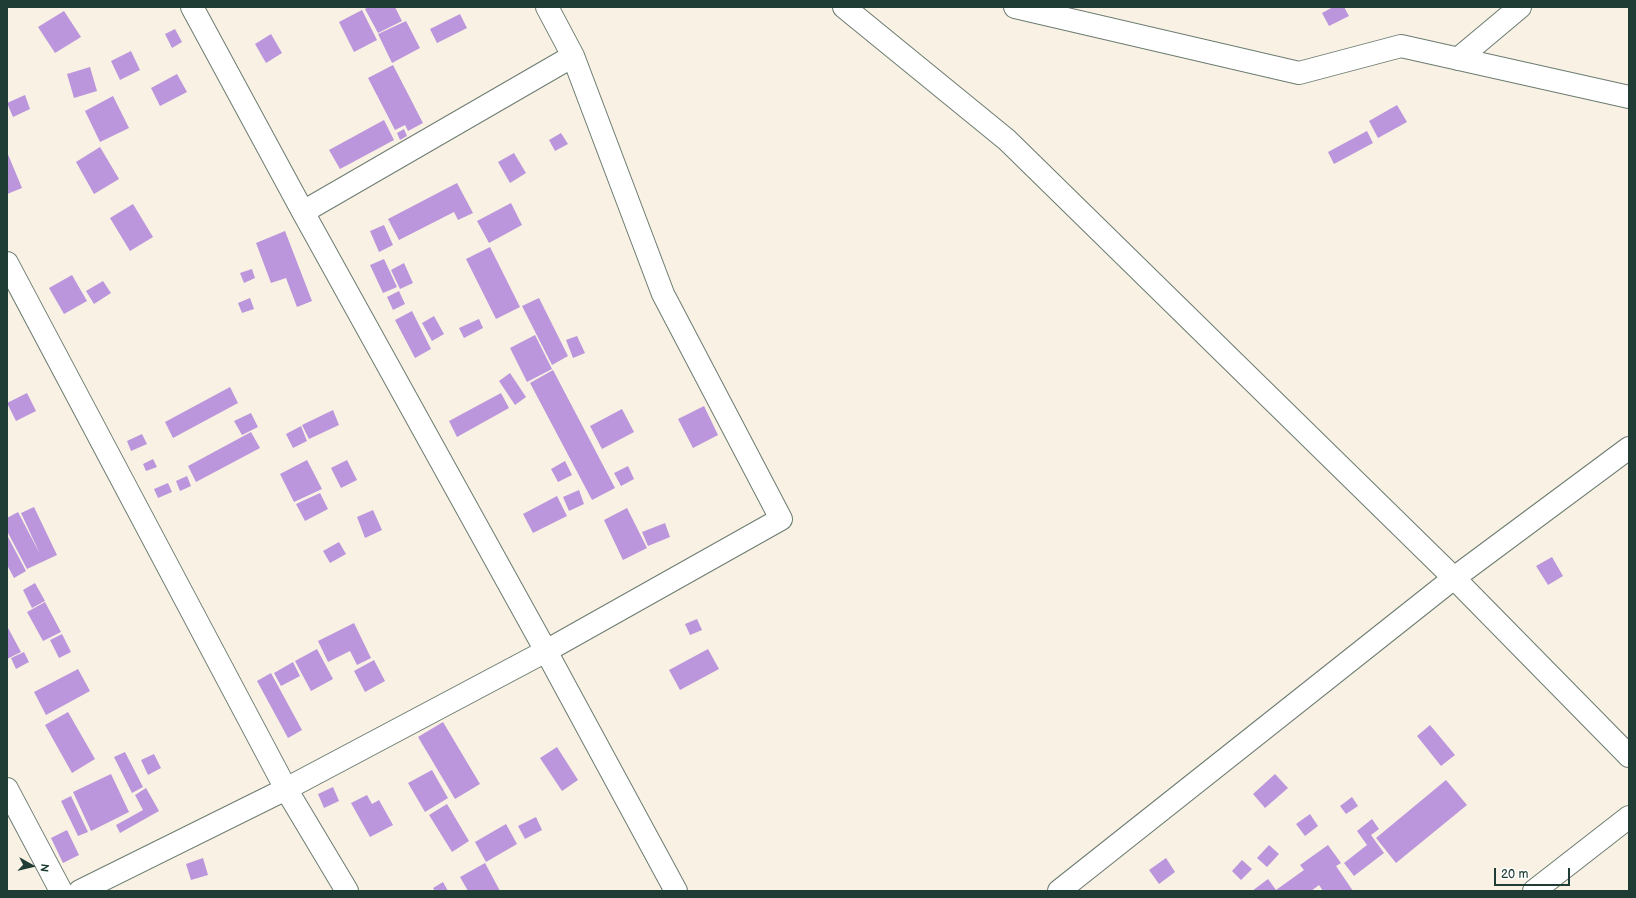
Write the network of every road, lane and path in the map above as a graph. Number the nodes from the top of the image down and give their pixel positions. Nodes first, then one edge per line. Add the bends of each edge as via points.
1 (192, 7) edge
2 (547, 7) edge
3 (844, 7) edge
4 (1015, 7) edge
5 (1520, 7) edge
6 (573, 56) junction
7 (1458, 59) junction
8 (1629, 97) edge
9 (303, 212) junction
10 (7, 263) edge
11 (1629, 448) edge
12 (1454, 578) junction
13 (546, 650) junction
14 (1629, 756) edge
15 (286, 789) junction
16 (7, 790) edge
17 (1629, 817) edge
18 (62, 891) edge
19 (80, 891) edge
20 (347, 891) edge
21 (676, 891) edge
22 (1059, 891) edge
23 (1534, 891) edge

1 - 9 street
2 - 6 street
3 - 12 street via 1007,140
4 - 7 street via 1298,73 1402,46
5 - 7 street
6 - 9 street
6 - 13 street via 663,294 781,519
7 - 8 street
9 - 13 street
10 - 15 street
11 - 12 street
12 - 14 street
12 - 22 street
13 - 15 street
13 - 21 street
15 - 19 street
15 - 20 street
16 - 18 street
17 - 23 street

